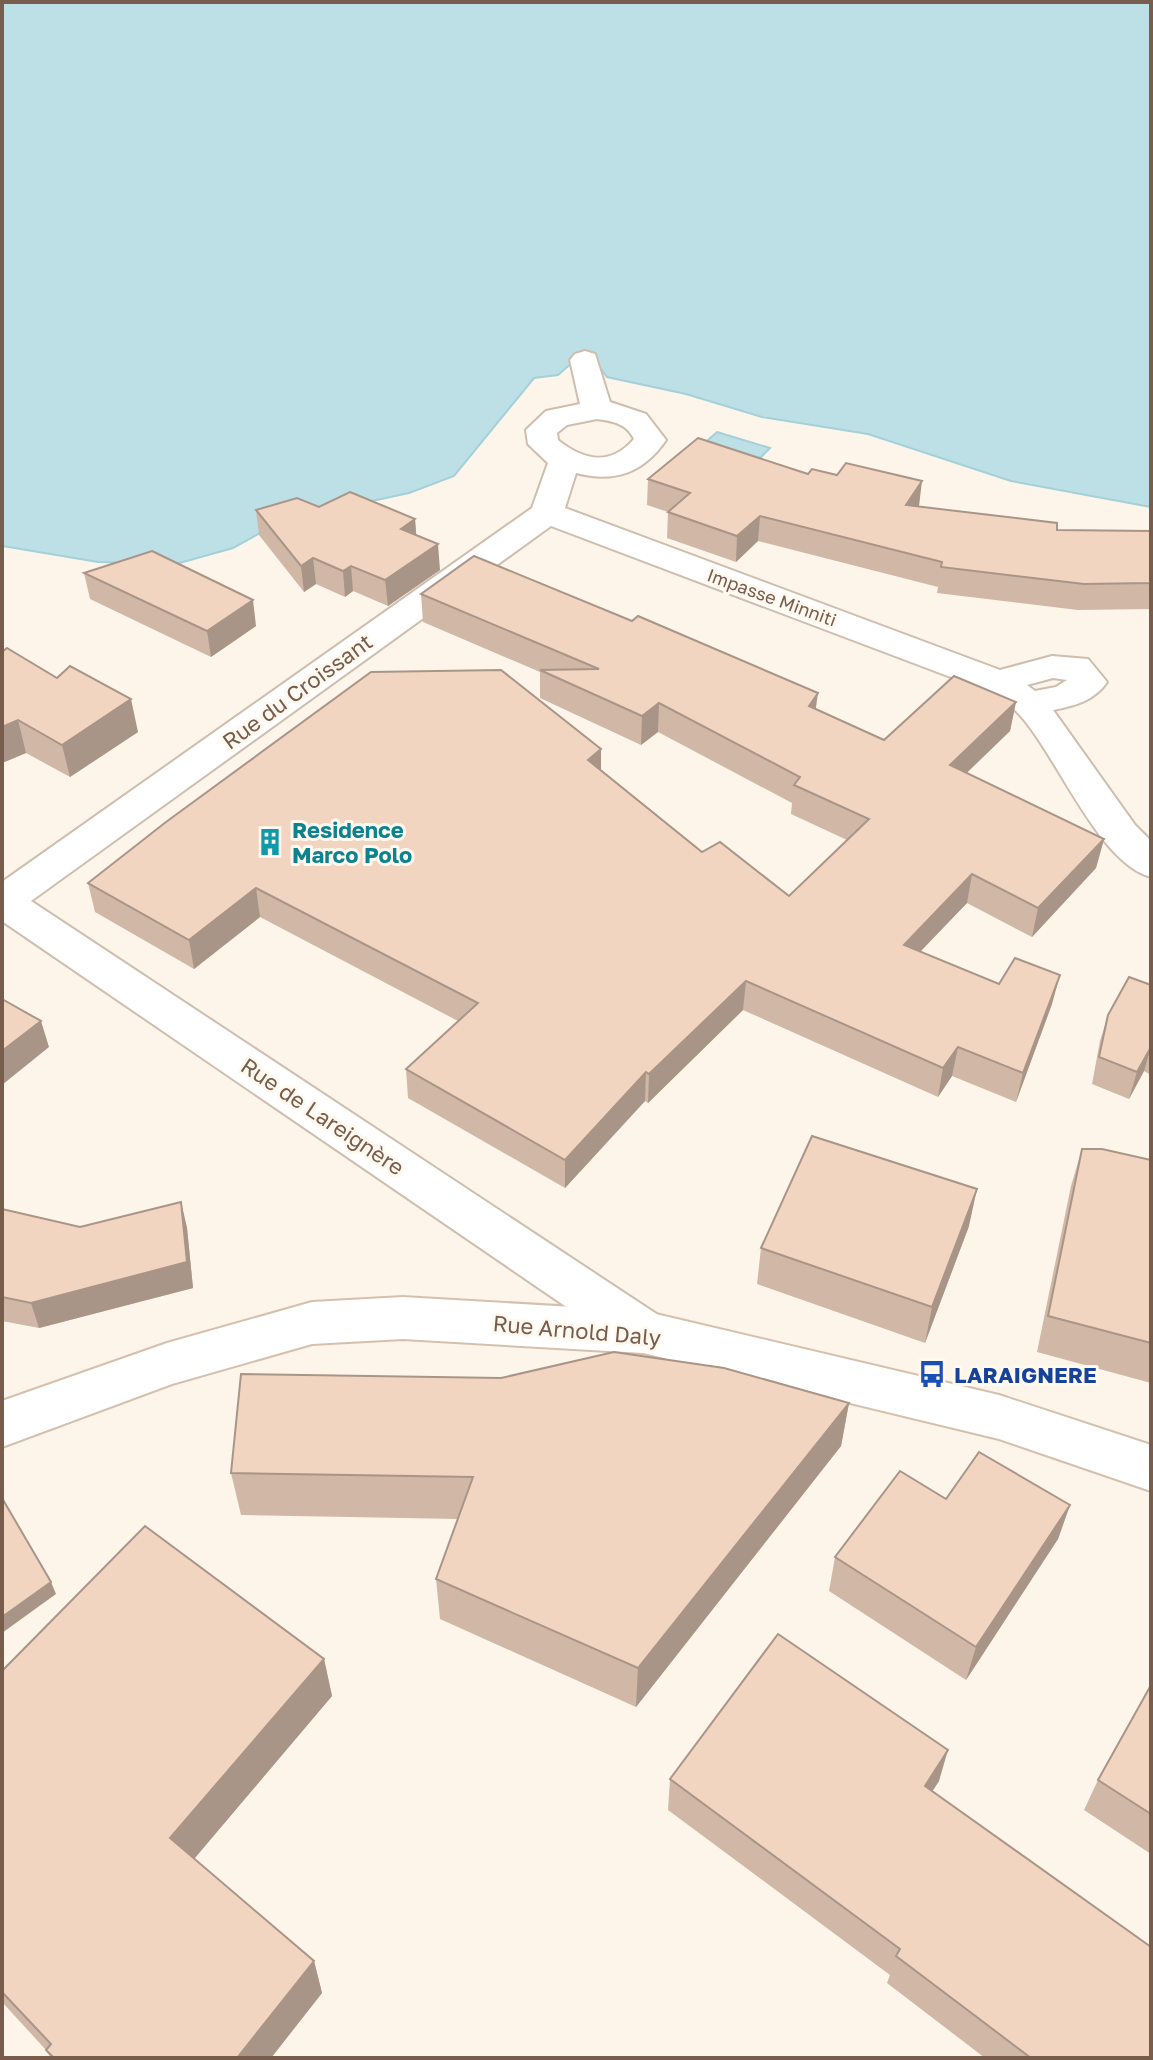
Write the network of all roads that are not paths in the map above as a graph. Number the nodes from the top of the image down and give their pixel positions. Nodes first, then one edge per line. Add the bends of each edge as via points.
1 (585, 360) dead end
2 (597, 410) junction
3 (564, 461) junction
4 (547, 513) junction
5 (998, 682) junction
6 (1029, 703) junction
7 (1151, 864) edge
8 (2, 901) edge
9 (643, 1332) junction
10 (2, 1424) edge
11 (1151, 1468) edge

1 - 2 street
2 - 3 street via 566,414 545,426 542,445
2 - 3 street via 634,418 645,426 650,440 646,449 608,466
3 - 4 street
4 - 5 street, Impasse Minniti
4 - 8 street, Rue du Croissant
5 - 6 street, Impasse Minniti
5 - 6 street via 1052,667 1075,667 1089,682 1067,696
6 - 7 street, Impasse Minniti via 1121,834
8 - 9 street, Rue de Lareignère
9 - 10 street, Rue Arnold Daly via 403,1318 312,1323 167,1364
9 - 11 street, Rue Arnold Daly via 999,1417

